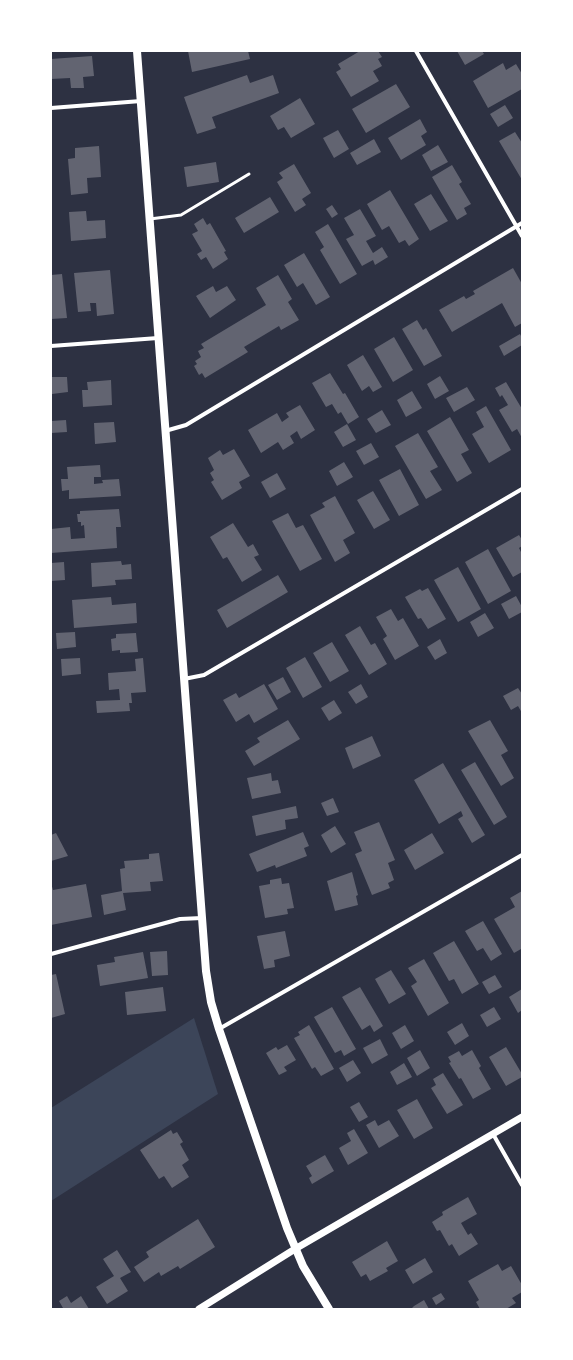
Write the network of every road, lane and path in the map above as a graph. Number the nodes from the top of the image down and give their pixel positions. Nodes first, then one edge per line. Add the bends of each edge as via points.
1 (138, 51) edge
2 (416, 51) edge
3 (141, 101) junction
4 (51, 108) edge
5 (249, 174) dead end
6 (150, 219) junction
7 (522, 223) edge
8 (517, 226) junction
9 (522, 236) edge
10 (158, 338) junction
11 (51, 346) edge
12 (165, 431) junction
13 (522, 489) edge
14 (184, 679) junction
15 (522, 855) edge
16 (202, 918) junction
17 (51, 954) edge
18 (219, 1029) junction
19 (522, 1117) edge
20 (493, 1134) junction
21 (522, 1185) edge
22 (295, 1249) junction
23 (199, 1309) edge
24 (329, 1309) edge

1 - 3 main road
2 - 8 street
3 - 4 street
3 - 6 main road
5 - 6 lane via 181,215
6 - 10 main road
7 - 8 street
8 - 9 street
8 - 12 street via 186,425
10 - 11 street
10 - 12 main road
12 - 14 main road
13 - 14 street via 204,675
14 - 16 main road
15 - 18 street
16 - 17 street via 180,919
16 - 18 main road via 206,971
18 - 22 main road
19 - 20 street
20 - 21 street
20 - 22 street
22 - 23 street
22 - 24 main road

